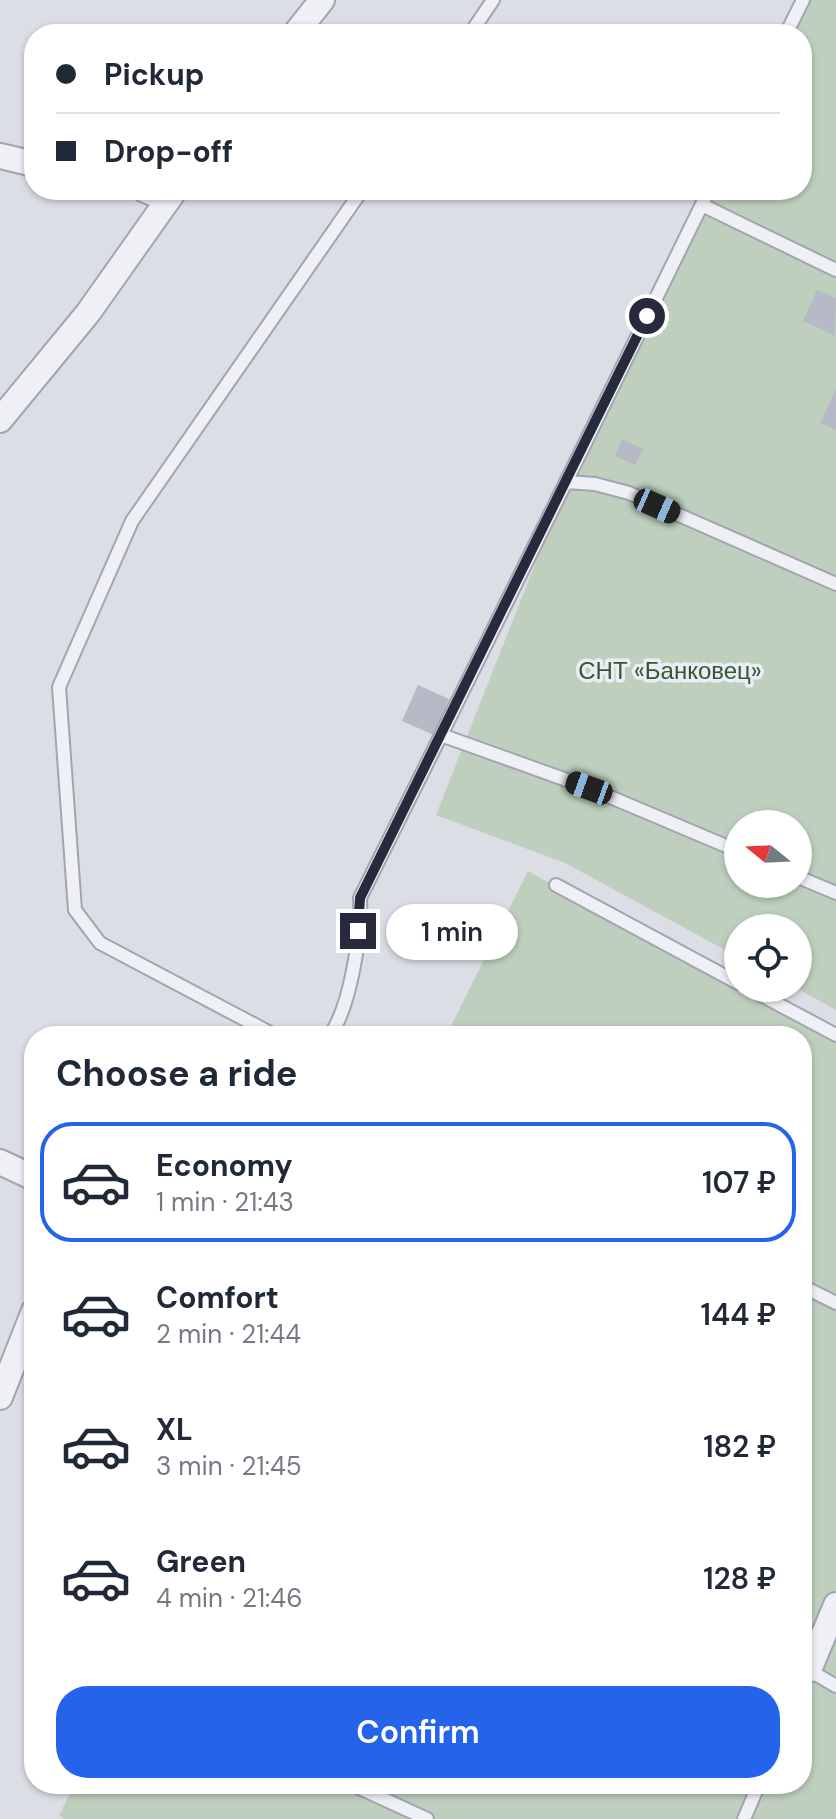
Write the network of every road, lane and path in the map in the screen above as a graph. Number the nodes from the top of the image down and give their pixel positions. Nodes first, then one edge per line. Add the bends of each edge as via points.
1 (322, 0) edge
2 (493, 0) edge
3 (803, 0) edge
4 (303, 24) edge
5 (477, 24) edge
6 (791, 24) edge
7 (0, 156) edge
8 (24, 162) edge
9 (167, 200) edge
10 (355, 200) edge
11 (704, 200) edge
12 (702, 205) junction
13 (836, 270) edge
14 (4, 409) edge
15 (566, 482) junction
16 (836, 584) edge
17 (441, 735) junction
18 (724, 845) edge
19 (812, 883) edge
20 (556, 885) dead end
21 (836, 893) edge
22 (724, 975) edge
23 (774, 1002) edge
24 (257, 1026) edge
25 (333, 1026) edge
26 (836, 1035) edge
27 (0, 1162) edge
28 (24, 1173) edge
29 (812, 1291) edge
30 (836, 1303) edge
31 (24, 1336) edge
32 (0, 1397) edge
33 (836, 1605) edge
34 (826, 1629) junction
35 (812, 1636) edge
36 (812, 1662) edge
37 (812, 1680) edge
38 (836, 1686) edge
39 (373, 1794) edge
40 (755, 1794) edge
41 (427, 1819) edge
42 (744, 1819) edge

1 - 4 street
2 - 5 lane
3 - 6 lane
7 - 8 street
9 - 14 street via 88,313
10 - 24 lane via 132,521 59,687 75,910 100,943
11 - 12 lane
12 - 13 lane
12 - 15 lane
15 - 16 lane via 629,493
15 - 17 lane
17 - 18 lane via 589,788
17 - 25 lane via 360,898 347,992
19 - 21 lane
20 - 22 lane
23 - 26 lane
27 - 28 street
29 - 30 lane
31 - 32 street
33 - 34 street
34 - 35 lane
34 - 36 street
37 - 38 lane
39 - 41 lane
40 - 42 lane

